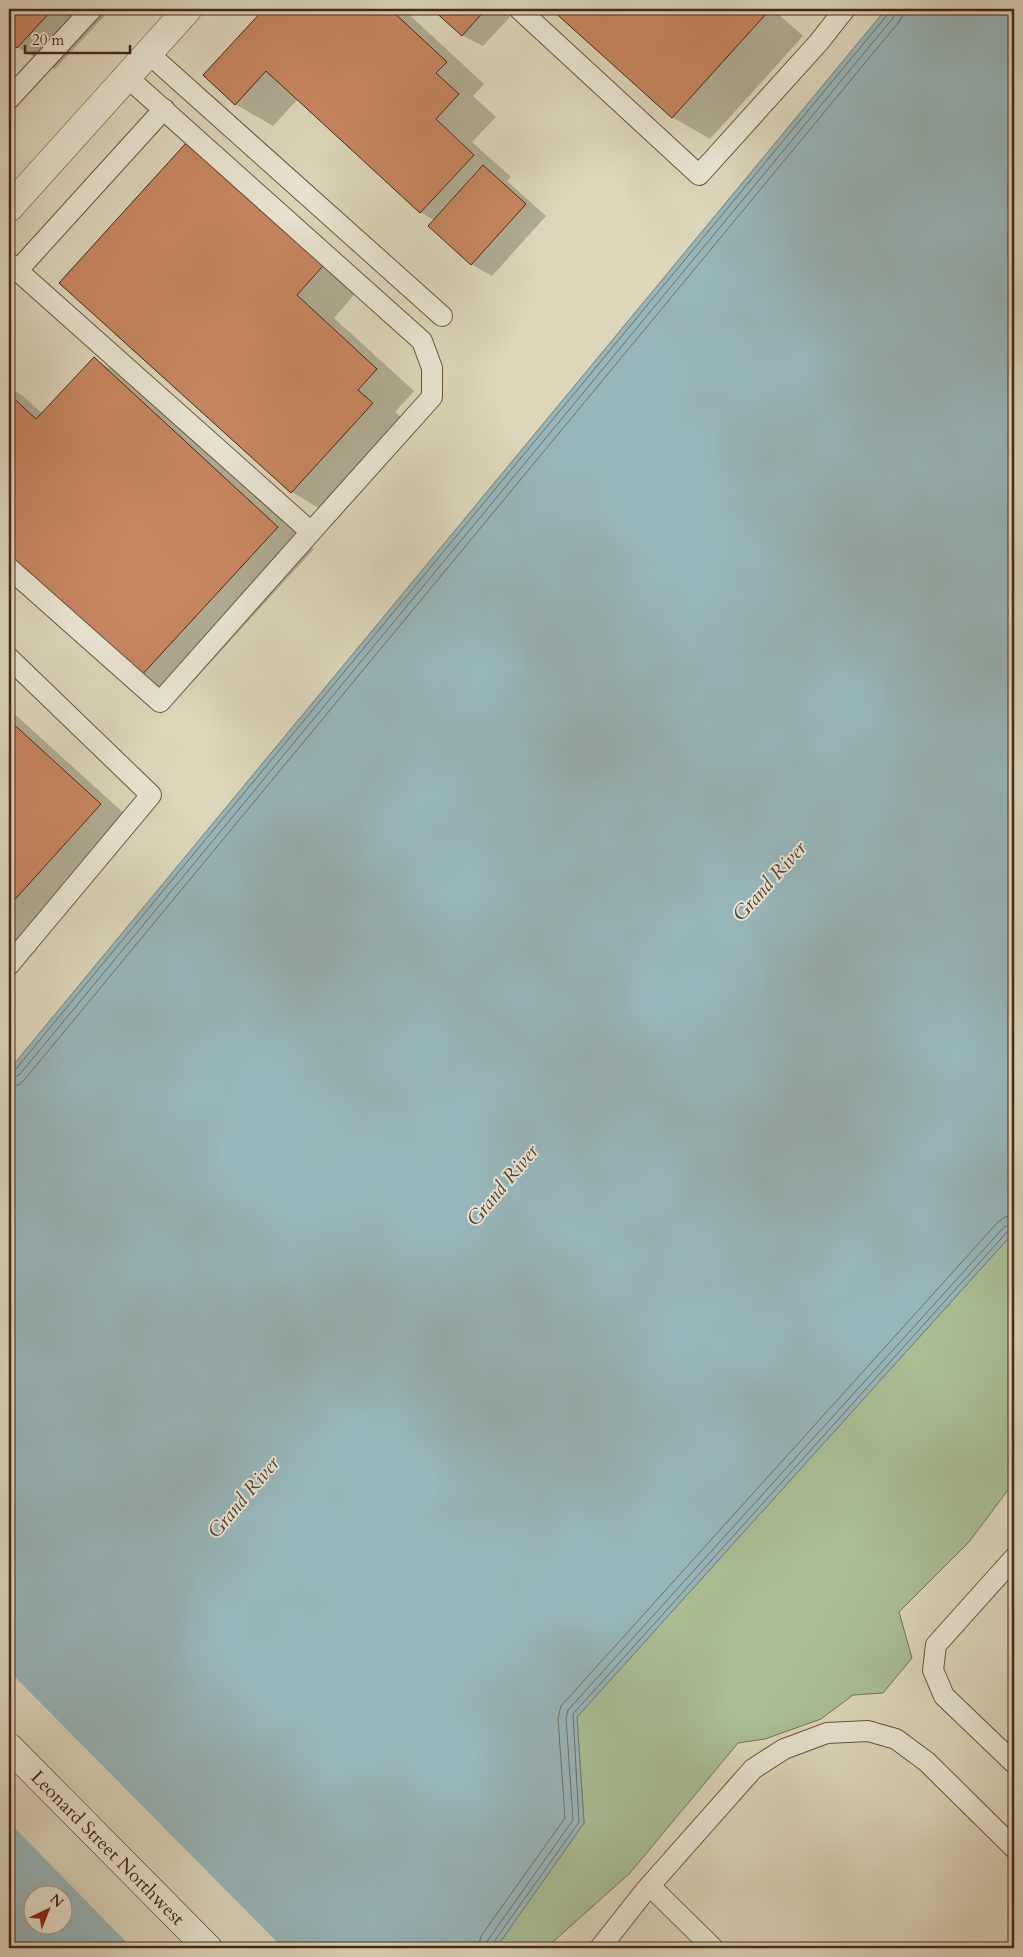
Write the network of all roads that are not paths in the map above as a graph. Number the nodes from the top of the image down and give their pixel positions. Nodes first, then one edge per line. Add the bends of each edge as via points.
1 (92, 9) edge
2 (188, 9) edge
3 (519, 9) edge
4 (845, 9) edge
5 (148, 53) junction
6 (127, 77) junction
7 (9, 99) edge
8 (164, 109) junction
9 (9, 208) edge
10 (13, 267) edge
11 (442, 316) dead end
12 (310, 532) junction
13 (9, 568) edge
14 (9, 658) edge
15 (9, 965) edge
16 (1014, 1558) edge
17 (9, 1746) edge
18 (1014, 1763) edge
19 (1014, 1848) edge
20 (650, 1886) junction
21 (208, 1948) edge
22 (600, 1948) edge
23 (713, 1948) edge

1 - 7 lane
2 - 5 main road
3 - 4 lane via 699,175
5 - 6 main road
5 - 11 lane
6 - 8 lane
6 - 9 main road
8 - 10 lane
8 - 12 lane via 422,341 432,368 432,397
10 - 12 lane
12 - 13 lane via 160,702
14 - 15 lane via 151,795
16 - 18 lane via 936,1645 933,1670 944,1696
17 - 21 main road, Leonard Street Northwest
19 - 20 lane via 927,1762 896,1739 868,1731 827,1733 784,1749 753,1769
20 - 22 lane
20 - 23 lane

